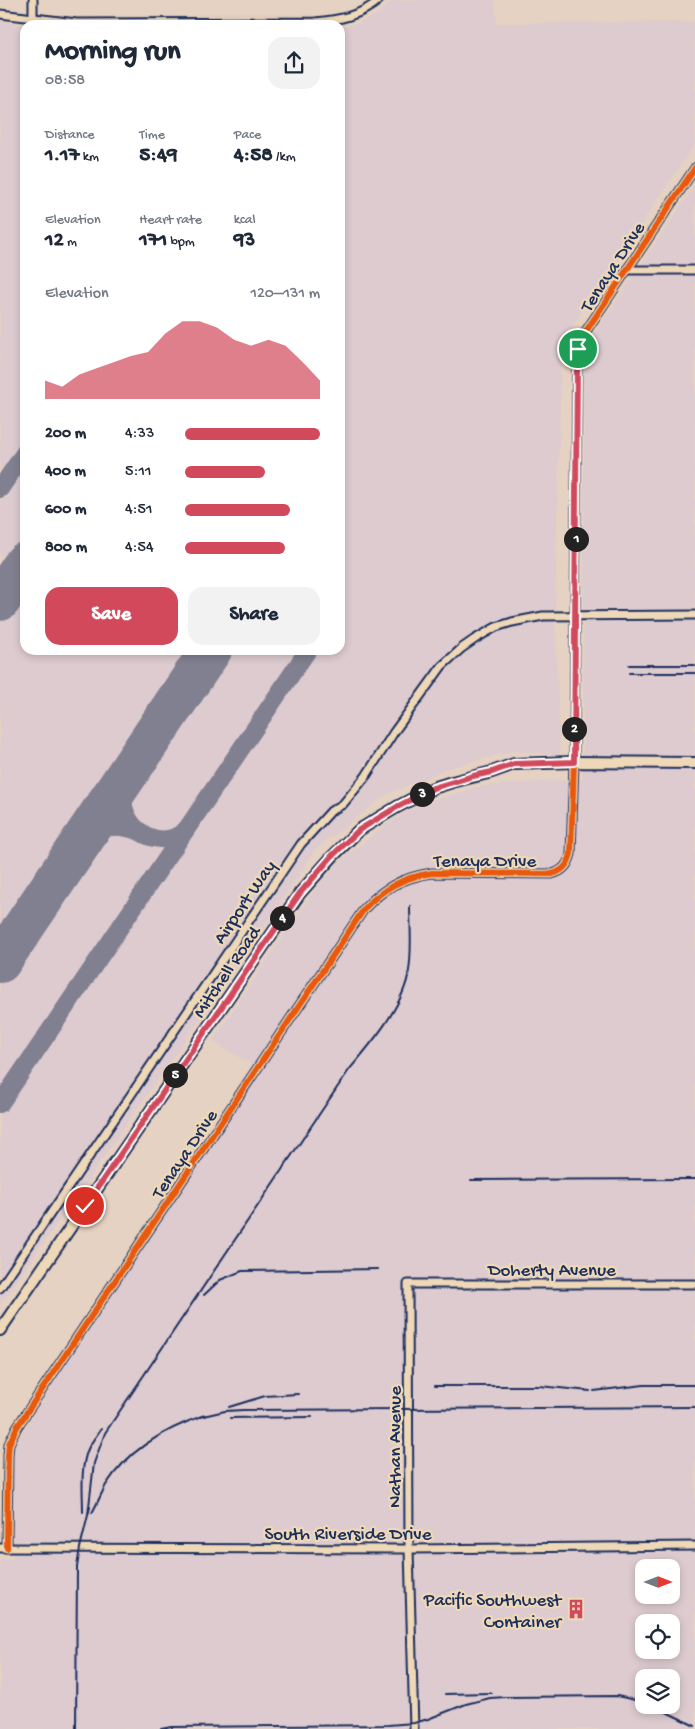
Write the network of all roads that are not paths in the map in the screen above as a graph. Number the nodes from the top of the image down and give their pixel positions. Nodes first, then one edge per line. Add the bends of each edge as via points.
1 (32, 0) edge
2 (379, 0) edge
3 (0, 14) edge
4 (32, 18) junction
5 (54, 20) edge
6 (327, 20) edge
7 (695, 168) edge
8 (626, 270) junction
9 (695, 270) edge
10 (576, 615) junction
11 (695, 615) edge
12 (574, 762) junction
13 (695, 763) edge
14 (408, 1284) joint
15 (695, 1284) edge
16 (0, 1288) edge
17 (0, 1330) edge
18 (695, 1546) edge
19 (4, 1548) edge
20 (409, 1549) junction
21 (414, 1729) edge

1 - 4 street
2 - 6 street via 350,16
3 - 4 street
4 - 5 street
7 - 8 street, Tenaya Drive
8 - 9 street
8 - 10 street, Tenaya Drive via 582,337 577,361
10 - 11 street, Airport Way
10 - 12 street, Tenaya Drive
10 - 16 street, Airport Way via 527,618 496,627 462,648 442,666 366,776 343,804 331,811 301,844
12 - 13 main road, Mitchell Road
12 - 17 main road, Mitchell Road via 514,764 433,788 378,817 343,845 292,904
12 - 19 street, Tenaya Drive via 571,854 563,869 547,874 420,875 388,887 364,909 17,1427 9,1444
14 - 15 street, Doherty Avenue
14 - 20 street, Nathan Avenue
18 - 20 street, South Riverside Drive
19 - 20 street, South Riverside Drive
20 - 21 street, Nathan Avenue

